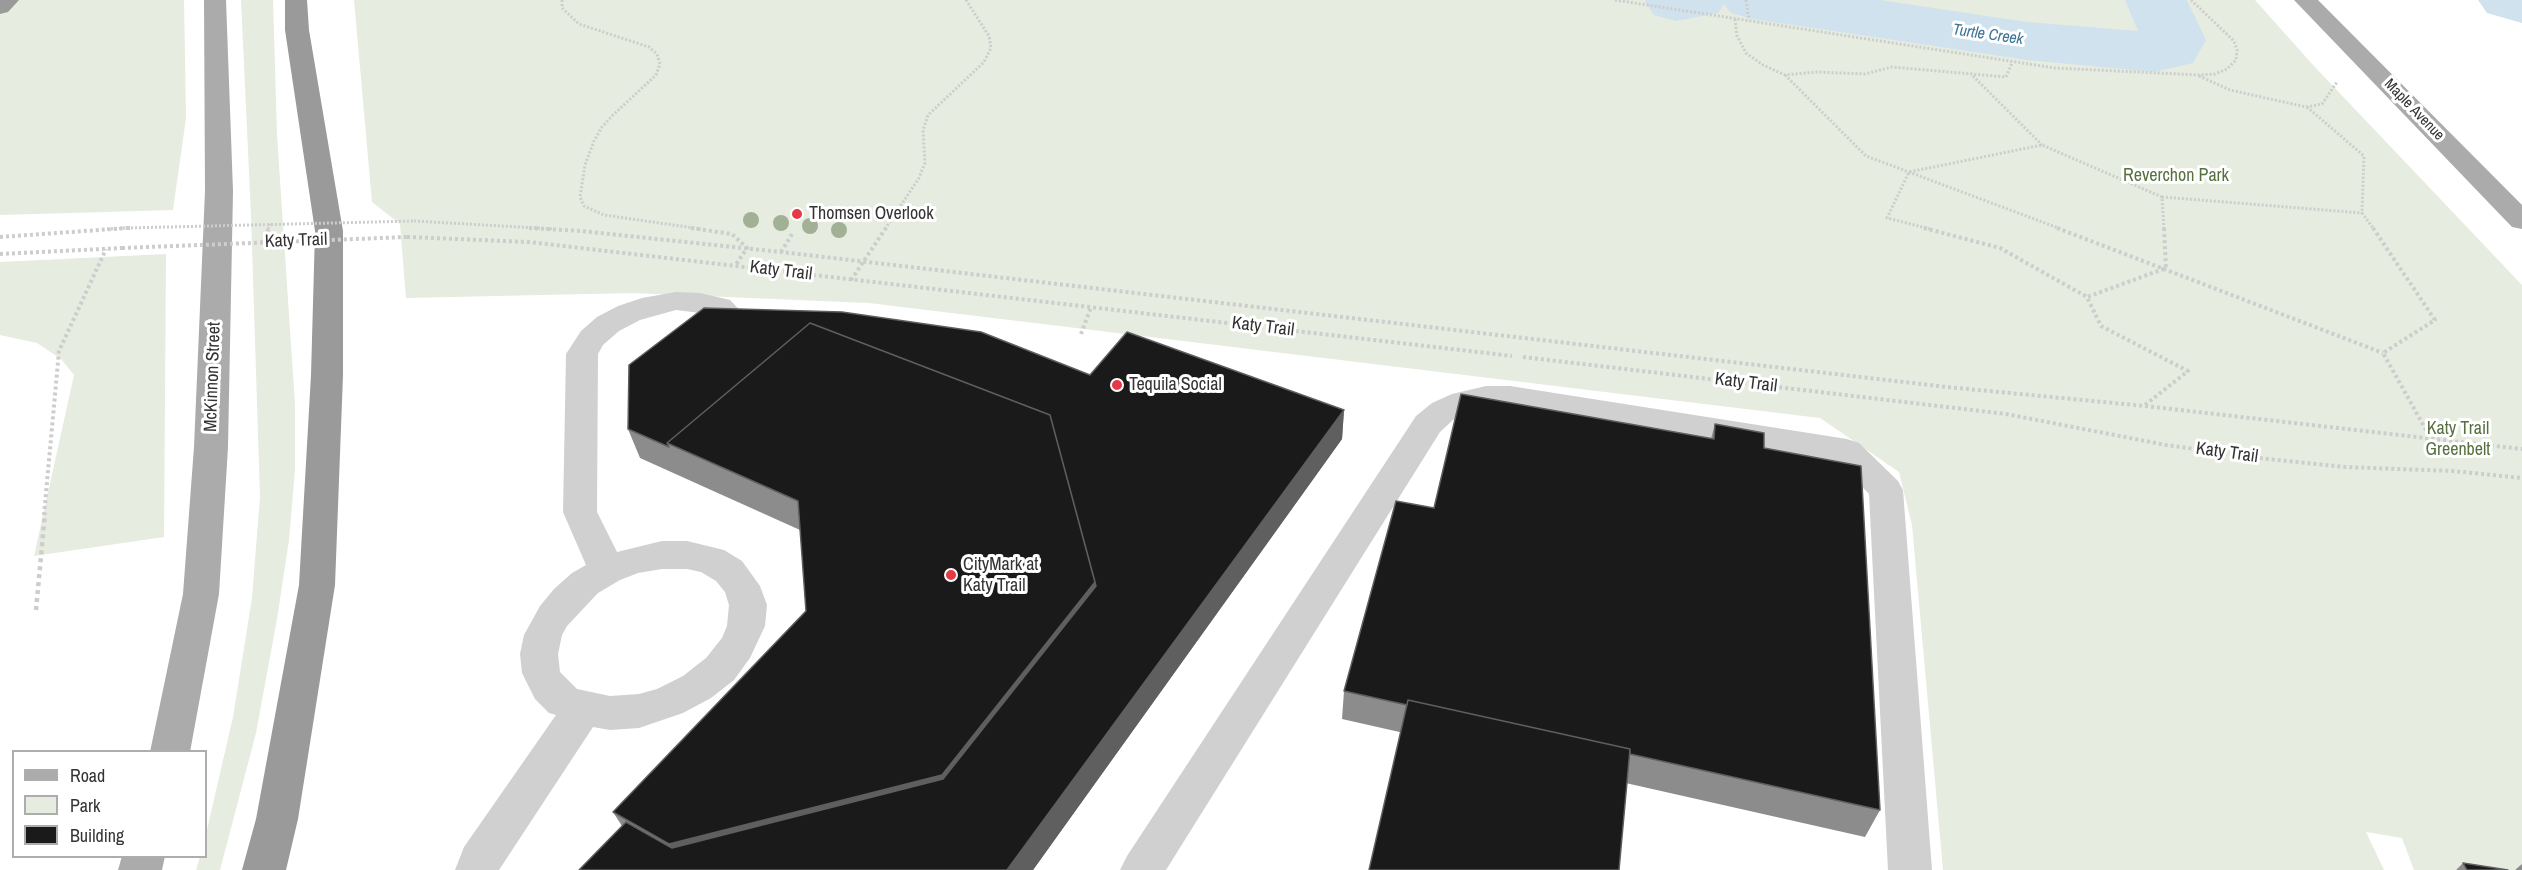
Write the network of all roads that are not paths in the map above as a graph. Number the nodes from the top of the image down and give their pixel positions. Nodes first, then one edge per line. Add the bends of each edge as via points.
1 (8, 0) edge
2 (215, 0) edge
3 (296, 0) edge
4 (2305, 0) edge
5 (0, 7) edge
6 (2522, 221) edge
7 (752, 338) edge
8 (607, 570) junction
9 (583, 709) junction
10 (170, 750) edge
11 (264, 870) edge
12 (477, 870) edge
13 (1142, 870) edge
14 (1910, 870) edge

1 - 5 highway
2 - 10 main road, McKinnon Street via 219,191 209,470 201,594
3 - 11 highway via 297,30 329,231 327,375 317,585 277,819
4 - 6 main road, Maple Avenue
7 - 8 lane via 719,308 676,301 629,313 608,324 582,354 580,512
8 - 9 lane via 585,583 552,616 541,645 541,673 549,688 563,701
8 - 9 lane via 662,555 711,560 729,571 742,586 748,604 746,626 737,647 720,669 688,692 639,711 610,713
9 - 12 lane via 479,861
13 - 14 lane via 1428,424 1462,402 1486,397 1510,397 1847,451 1886,490

